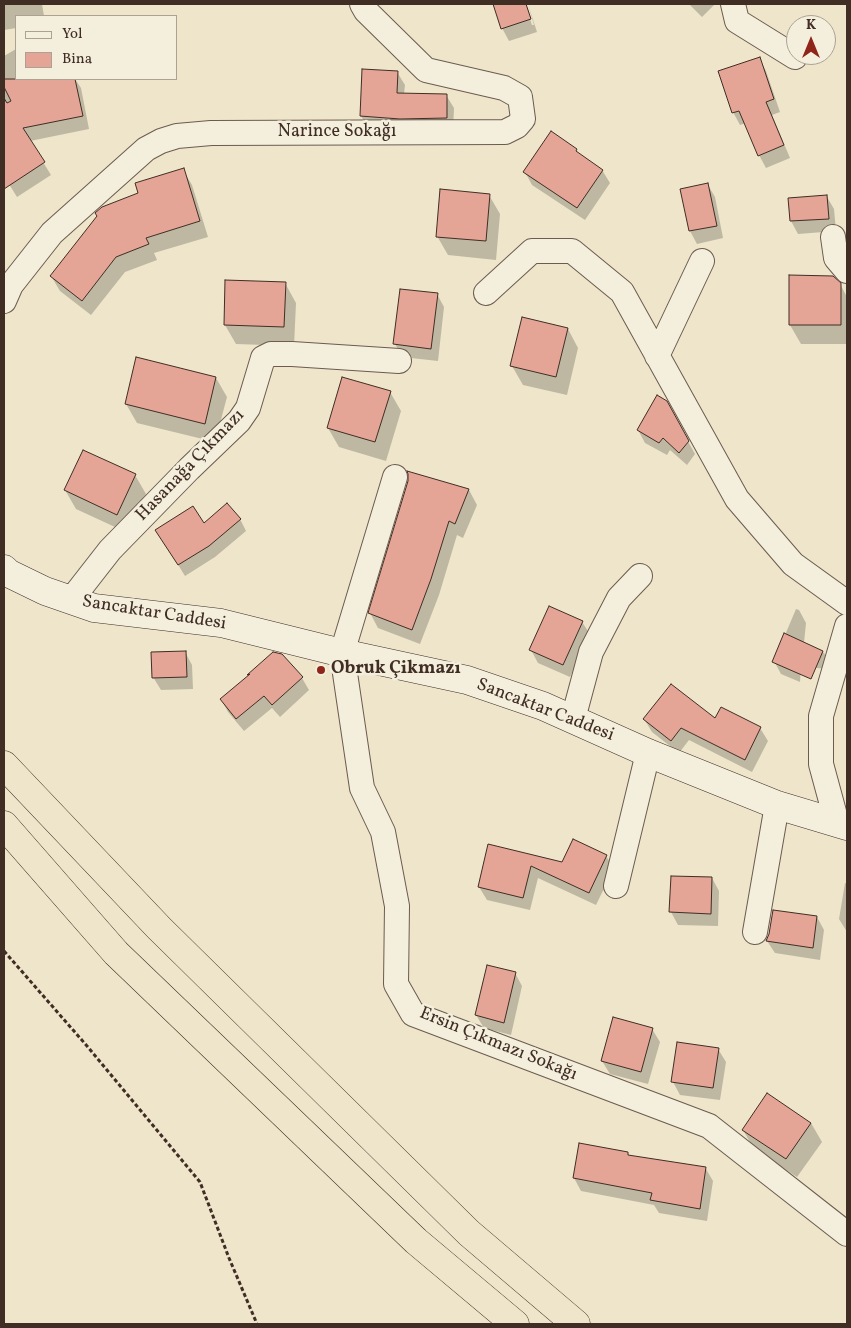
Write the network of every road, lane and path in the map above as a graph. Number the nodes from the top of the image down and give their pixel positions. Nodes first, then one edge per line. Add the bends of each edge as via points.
1 (362, 4) edge
2 (733, 4) edge
3 (786, 51) edge
4 (833, 237) dead end
5 (702, 260) dead end
6 (847, 271) edge
7 (486, 294) dead end
8 (4, 300) edge
9 (658, 356) junction
10 (399, 361) dead end
11 (395, 477) dead end
12 (4, 569) edge
13 (640, 576) dead end
14 (71, 600) junction
15 (847, 603) edge
16 (847, 626) edge
17 (342, 653) junction
18 (573, 719) junction
19 (648, 752) junction
20 (4, 765) edge
21 (777, 805) junction
22 (842, 824) edge
23 (4, 825) edge
24 (616, 886) dead end
25 (755, 932) dead end
26 (4, 951) edge
27 (847, 1234) edge
28 (257, 1324) edge
29 (514, 1324) edge
30 (576, 1324) edge

1 - 8 street, Narince Sokağı via 426,70 504,88 520,97 523,119 505,132 211,133 161,141 146,148 52,233 11,285
2 - 3 street via 737,21
4 - 6 street via 836,258
5 - 9 street
7 - 9 street via 532,251 572,251 622,292
9 - 15 street via 737,499 793,564
10 - 14 street, Hasanağa Çıkmazı via 292,354 271,354 263,358 248,408 239,421 110,550
11 - 17 street
12 - 14 street, Sancaktar Caddesi via 45,591
13 - 18 street via 619,598 591,652
14 - 17 street, Sancaktar Caddesi via 94,608 221,623
16 - 22 street via 821,716 821,764
17 - 18 street, Sancaktar Caddesi via 467,680
17 - 27 street, Ersin Çıkmazı Sokağı via 362,788 383,832 397,906 396,984 413,1014 709,1126
18 - 19 street, Sancaktar Caddesi
19 - 21 street, Sancaktar Caddesi
19 - 24 street
20 - 30 highway via 159,928 469,1233
21 - 22 street, Sancaktar Caddesi
21 - 25 street
23 - 29 highway via 116,952 416,1241
26 - 28 path via 200,1182

